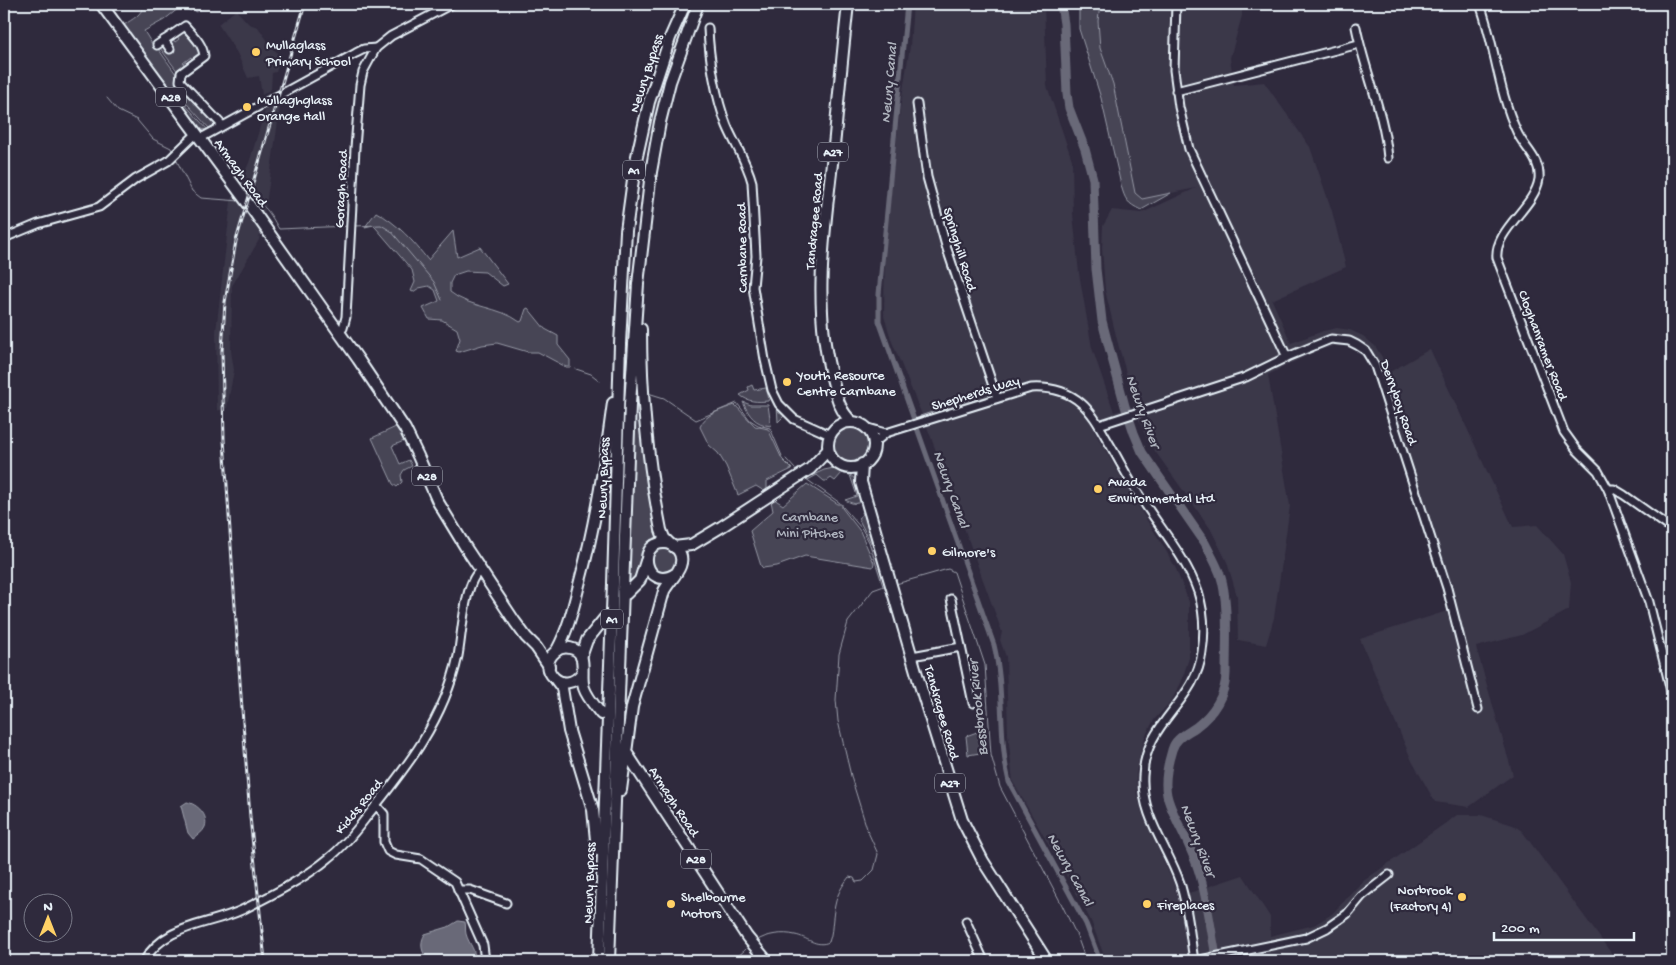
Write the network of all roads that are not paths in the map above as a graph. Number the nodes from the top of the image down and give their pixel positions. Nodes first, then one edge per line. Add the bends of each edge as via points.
1 (102, 4) edge
2 (452, 4) edge
3 (685, 4) edge
4 (698, 4) edge
5 (848, 4) edge
6 (1176, 4) edge
7 (1480, 4) edge
8 (1356, 27) dead end
9 (706, 33) dead end
10 (164, 40) junction
11 (1359, 44) junction
12 (157, 45) dead end
13 (376, 48) junction
14 (170, 49) dead end
15 (1176, 91) junction
16 (917, 104) dead end
17 (222, 125) junction
18 (199, 135) junction
19 (1388, 158) dead end
20 (4, 238) edge
21 (641, 255) junction
22 (339, 333) junction
23 (620, 344) junction
24 (1287, 357) junction
25 (997, 398) junction
26 (840, 409) junction
27 (852, 422) junction
28 (1099, 425) junction
29 (865, 427) junction
30 (832, 432) junction
31 (886, 433) junction
32 (873, 444) junction
33 (828, 450) junction
34 (840, 464) junction
35 (862, 464) junction
36 (851, 467) junction
37 (810, 469) junction
38 (861, 482) junction
39 (1608, 489) junction
40 (1672, 529) edge
41 (691, 545) junction
42 (672, 546) junction
43 (681, 560) junction
44 (646, 561) junction
45 (481, 570) junction
46 (675, 574) junction
47 (660, 578) junction
48 (640, 580) junction
49 (626, 594) dead end
50 (951, 600) dead end
51 (604, 619) dead end
52 (587, 640) junction
53 (536, 647) junction
54 (961, 647) junction
55 (560, 650) junction
56 (912, 656) junction
57 (581, 657) junction
58 (548, 666) junction
59 (582, 673) junction
60 (556, 680) junction
61 (568, 683) junction
62 (584, 689) junction
63 (1672, 695) edge
64 (972, 704) dead end
65 (1478, 709) dead end
66 (601, 714) dead end
67 (628, 755) dead end
68 (376, 804) junction
69 (613, 840) junction
70 (1389, 875) dead end
71 (458, 890) junction
72 (601, 894) junction
73 (506, 902) dead end
74 (966, 921) dead end
75 (144, 961) edge
76 (485, 961) edge
77 (599, 961) edge
78 (609, 961) edge
79 (766, 961) edge
80 (984, 961) edge
81 (1047, 961) edge
82 (1194, 961) edge

1 - 18 highway, Armagh Road / A28
2 - 13 street, Goragh Road via 391,36
3 - 23 highway, Newry Bypass / A1 via 659,71 635,165 626,231
4 - 21 highway, Newry Bypass / A1 via 670,82 660,122
5 - 26 highway, Tandragee Road / A27 via 821,283 825,346
6 - 15 street
7 - 39 street, Cloghanramer Road via 1508,110 1539,170 1538,184 1500,241 1497,258 1564,432 1598,471
8 - 11 street
9 - 30 street, Carnbane Road via 721,108 752,182 756,256 753,287 772,390 779,404 794,419
10 - 12 street
10 - 14 street
10 - 17 street via 185,26 203,49 204,56 181,73 180,81
11 - 15 street
11 - 19 street via 1378,104
13 - 17 street, Goragh Road via 356,52
13 - 22 street, Goragh Road via 360,85 346,317
15 - 24 street via 1194,161
16 - 25 street, Springhill Road via 927,177 946,246
17 - 18 street, Goragh Road
18 - 20 street, Goragh Road via 99,206
18 - 22 highway, Armagh Road / A28
21 - 42 highway via 641,352 649,455 661,530
21 - 69 highway, Newry Bypass / A1 via 630,404
22 - 45 highway, Armagh Road / A28 via 405,429 440,506
23 - 55 highway via 595,521
23 - 72 highway, Newry Bypass / A1
24 - 28 street, Derryboy Road via 1246,377
24 - 65 street, Derryboy Road via 1320,343 1340,339 1357,345 1371,358 1448,588
25 - 28 street, Shepherds Way via 1031,388 1053,389 1078,400
25 - 31 street, Shepherds Way
26 - 27 highway, Tandragee Road / A27
26 - 30 highway
27 - 29 highway, A27
27 - 30 highway
28 - 82 street, Shepherds Way via 1140,497 1187,569 1201,604 1203,641 1200,666 1189,690 1152,739 1143,776 1149,815 1180,884
29 - 31 street
29 - 32 highway
30 - 33 highway
31 - 32 street, Shepherds Way
32 - 35 highway, A27 via 870,456
33 - 34 highway
33 - 37 highway
34 - 36 highway
34 - 37 highway via 824,464
35 - 36 highway
35 - 38 highway, Tandragee Road / A27
36 - 38 highway, Tandragee Road / A27
37 - 41 highway
38 - 56 highway, Tandragee Road / A27
39 - 40 street via 1614,488
39 - 63 street, Cloghanramer Road via 1651,610
41 - 42 highway
41 - 43 highway
42 - 43 highway
42 - 44 highway via 654,546
43 - 46 highway
44 - 47 highway via 650,572
44 - 48 highway
45 - 53 highway, A28 via 515,622
45 - 68 street, Kidds Road via 472,580 458,656 435,721
46 - 47 highway
46 - 69 highway via 664,591 638,680
47 - 48 highway
48 - 49 highway
50 - 54 street
51 - 52 highway
52 - 55 highway
52 - 57 highway
53 - 55 highway
53 - 58 highway, A28
54 - 56 street
54 - 64 street
55 - 57 highway via 578,652
55 - 58 highway
56 - 81 highway, Tandragee Road / A27 via 967,832
57 - 59 highway
58 - 60 highway, A28
59 - 61 highway
59 - 62 highway
60 - 61 highway
60 - 72 highway via 562,688 569,730 593,810
61 - 62 highway
62 - 66 highway
67 - 79 highway, Armagh Road / A28
68 - 71 street via 384,814 384,842 388,851 425,862 452,879
68 - 75 street, Kidds Road via 331,857 316,868 239,911 172,933 156,945
69 - 78 highway, Newry Bypass / A1
70 - 82 street via 1362,896 1347,914 1318,933
71 - 73 street via 470,890
71 - 76 street via 483,945
72 - 77 highway, Newry Bypass / A1
74 - 80 street

